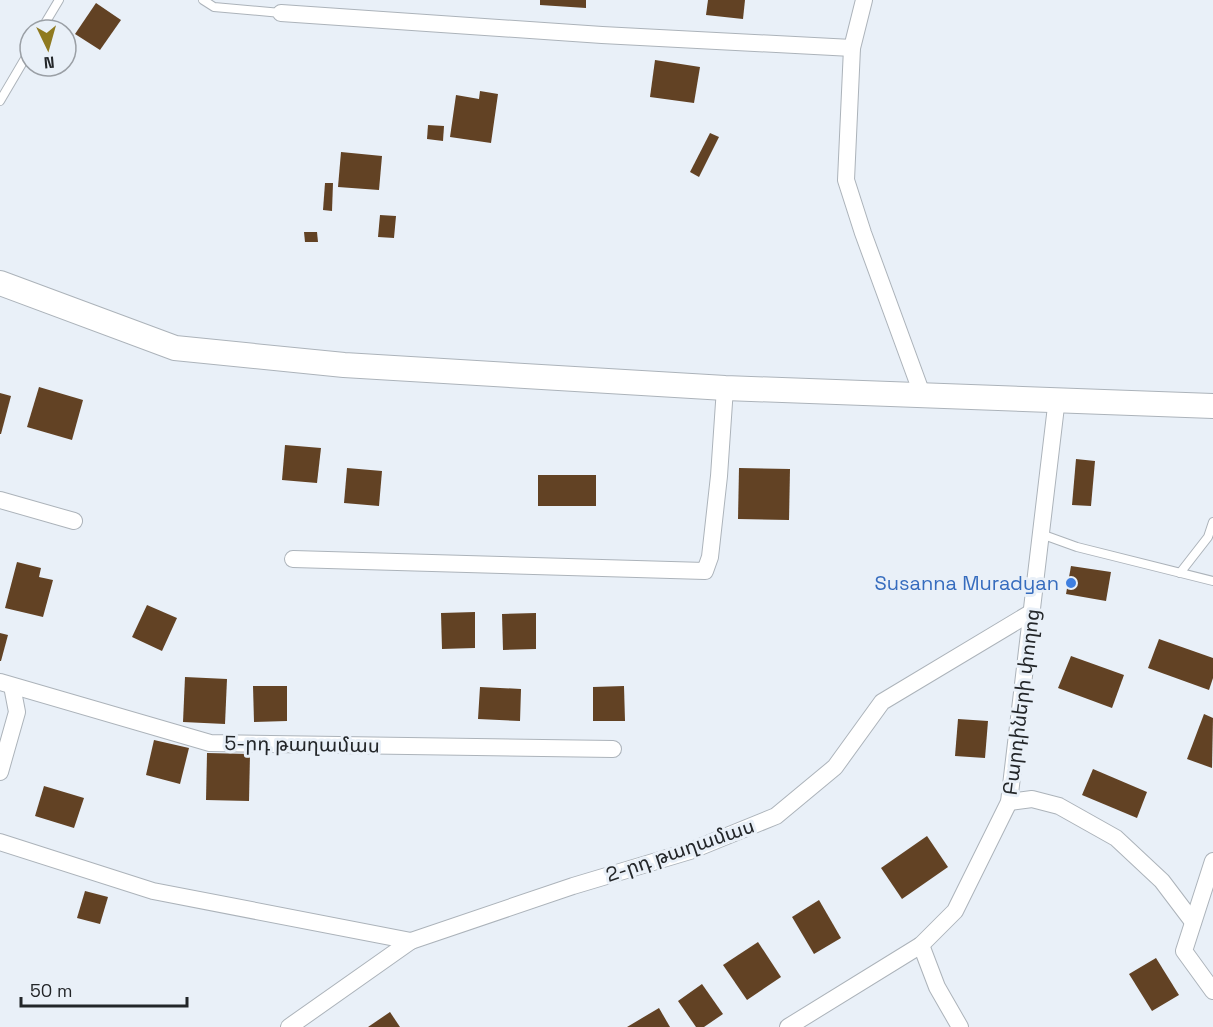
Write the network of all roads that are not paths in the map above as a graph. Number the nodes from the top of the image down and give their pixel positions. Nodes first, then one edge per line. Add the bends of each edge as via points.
1 (59, 0) edge
2 (203, 0) edge
3 (864, 0) edge
4 (281, 14) joint
5 (48, 18) edge
6 (852, 48) junction
7 (18, 70) edge
8 (0, 101) edge
9 (0, 282) edge
10 (725, 388) junction
11 (922, 394) junction
12 (1057, 398) junction
13 (1213, 406) edge
14 (0, 500) edge
15 (74, 521) dead end
16 (1213, 522) edge
17 (1041, 534) junction
18 (293, 559) dead end
19 (1180, 573) junction
20 (1213, 581) edge
21 (1032, 612) junction
22 (6, 684) edge
23 (614, 749) dead end
24 (0, 772) edge
25 (1009, 802) junction
26 (0, 842) edge
27 (1213, 861) edge
28 (1193, 922) junction
29 (411, 941) junction
30 (921, 945) junction
31 (1213, 990) edge
32 (289, 1027) edge
33 (788, 1027) edge
34 (960, 1027) edge

1 - 5 lane
2 - 4 lane via 214,7
3 - 6 street
4 - 6 street
6 - 11 street via 846,180
7 - 8 lane
9 - 10 main road via 175,348 344,365
10 - 11 main road
10 - 18 street via 719,476 705,571
11 - 12 main road
12 - 13 main road
12 - 17 street, Բարդիների փողոց
14 - 15 street
16 - 19 lane via 1208,537
17 - 19 lane
17 - 21 street, Բարդիների փողոց
19 - 20 lane
21 - 25 street, Բարդիների փողոց
21 - 29 street, 2-րդ թաղամաս via 882,702 835,767 776,816 690,851
22 - 23 street, 5-րդ թաղամաս via 210,743
22 - 24 street via 17,712
25 - 28 street via 1032,799 1059,806 1116,838 1162,881
25 - 30 street, Բարդիների փողոց via 956,911
26 - 29 street via 153,891
27 - 28 street
28 - 31 street via 1184,951
29 - 32 street, 2-րդ թաղամաս
30 - 33 street, Բարդիների փողոց
30 - 34 street via 937,987

